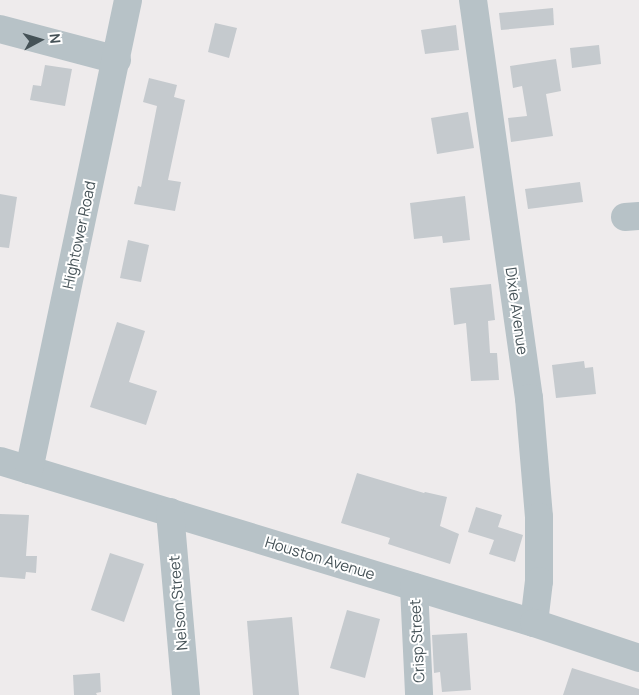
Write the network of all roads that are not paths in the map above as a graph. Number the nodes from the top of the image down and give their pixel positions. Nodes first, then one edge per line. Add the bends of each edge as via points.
1 (128, 0) edge
2 (473, 0) edge
3 (0, 29) edge
4 (117, 60) junction
5 (0, 461) edge
6 (29, 470) junction
7 (170, 512) junction
8 (414, 587) junction
9 (534, 623) junction
10 (639, 658) edge
11 (186, 695) edge
12 (419, 695) edge

1 - 4 street, Hightower Road
2 - 9 street, Dixie Avenue via 529,398 539,517 539,581
3 - 4 street
4 - 6 street, Hightower Road
5 - 6 street, Houston Avenue
6 - 7 street, Houston Avenue
7 - 8 street, Houston Avenue
7 - 11 street, Nelson Street
8 - 9 street, Houston Avenue
8 - 12 street, Crisp Street
9 - 10 street, Houston Avenue

